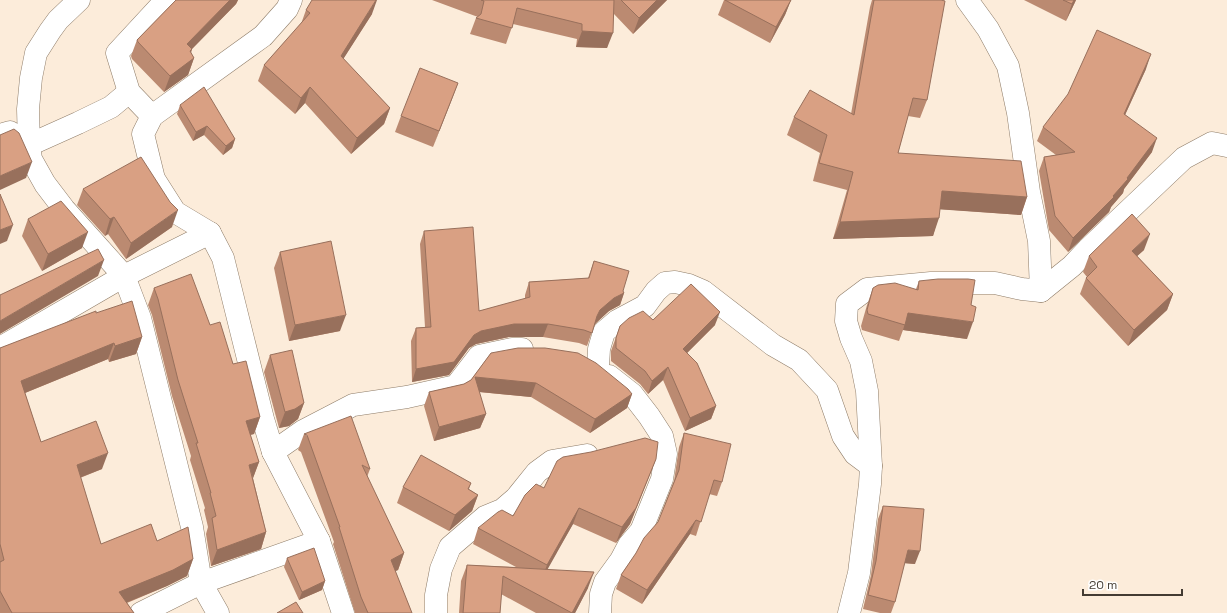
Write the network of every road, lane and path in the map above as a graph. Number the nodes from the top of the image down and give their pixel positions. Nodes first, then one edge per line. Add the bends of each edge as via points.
1 (79, 0) edge
2 (166, 0) edge
3 (291, 0) edge
4 (967, 0) edge
5 (129, 92) junction
6 (152, 116) junction
7 (0, 135) edge
8 (29, 144) junction
9 (1227, 146) edge
10 (210, 233) junction
11 (124, 276) junction
12 (1041, 291) junction
13 (0, 348) edge
14 (541, 349) edge
15 (577, 355) edge
16 (598, 367) junction
17 (662, 436) junction
18 (640, 441) edge
19 (604, 450) edge
20 (274, 452) junction
21 (871, 466) junction
22 (319, 541) junction
23 (202, 583) junction
24 (141, 613) edge
25 (218, 613) edge
26 (343, 613) edge
27 (436, 613) edge
28 (600, 613) edge
29 (849, 613) edge

1 - 8 street via 58,20 36,53 28,109
2 - 5 street via 117,53
3 - 6 street via 287,9 263,36
4 - 12 street via 988,29 1008,66 1039,241
5 - 6 street
5 - 8 street via 111,107
6 - 10 street via 143,134 154,179 176,212
7 - 8 street via 10,132
8 - 11 street via 31,159 45,184
9 - 12 street via 1212,143 1184,158 1072,266
10 - 11 street
10 - 20 street via 223,258 263,419
11 - 13 street
11 - 23 street via 140,318 192,527
12 - 21 street via 995,283 931,283 867,290 847,304 846,321 861,361 867,391
14 - 20 street via 512,349 479,356 456,386 353,405 303,431
15 - 16 street
16 - 17 street via 632,394
16 - 21 street via 599,349 604,332 617,321 645,306 665,283 689,285 703,291 773,345 799,360 827,390 843,436 855,454
17 - 18 street
17 - 28 street via 666,454 662,479 641,531 605,582 601,594
19 - 27 street via 552,461 537,472 516,498 502,510 485,517 450,547 441,570 436,594
20 - 22 street
21 - 29 street via 859,573
22 - 23 street
22 - 26 street
23 - 24 street
23 - 25 street

